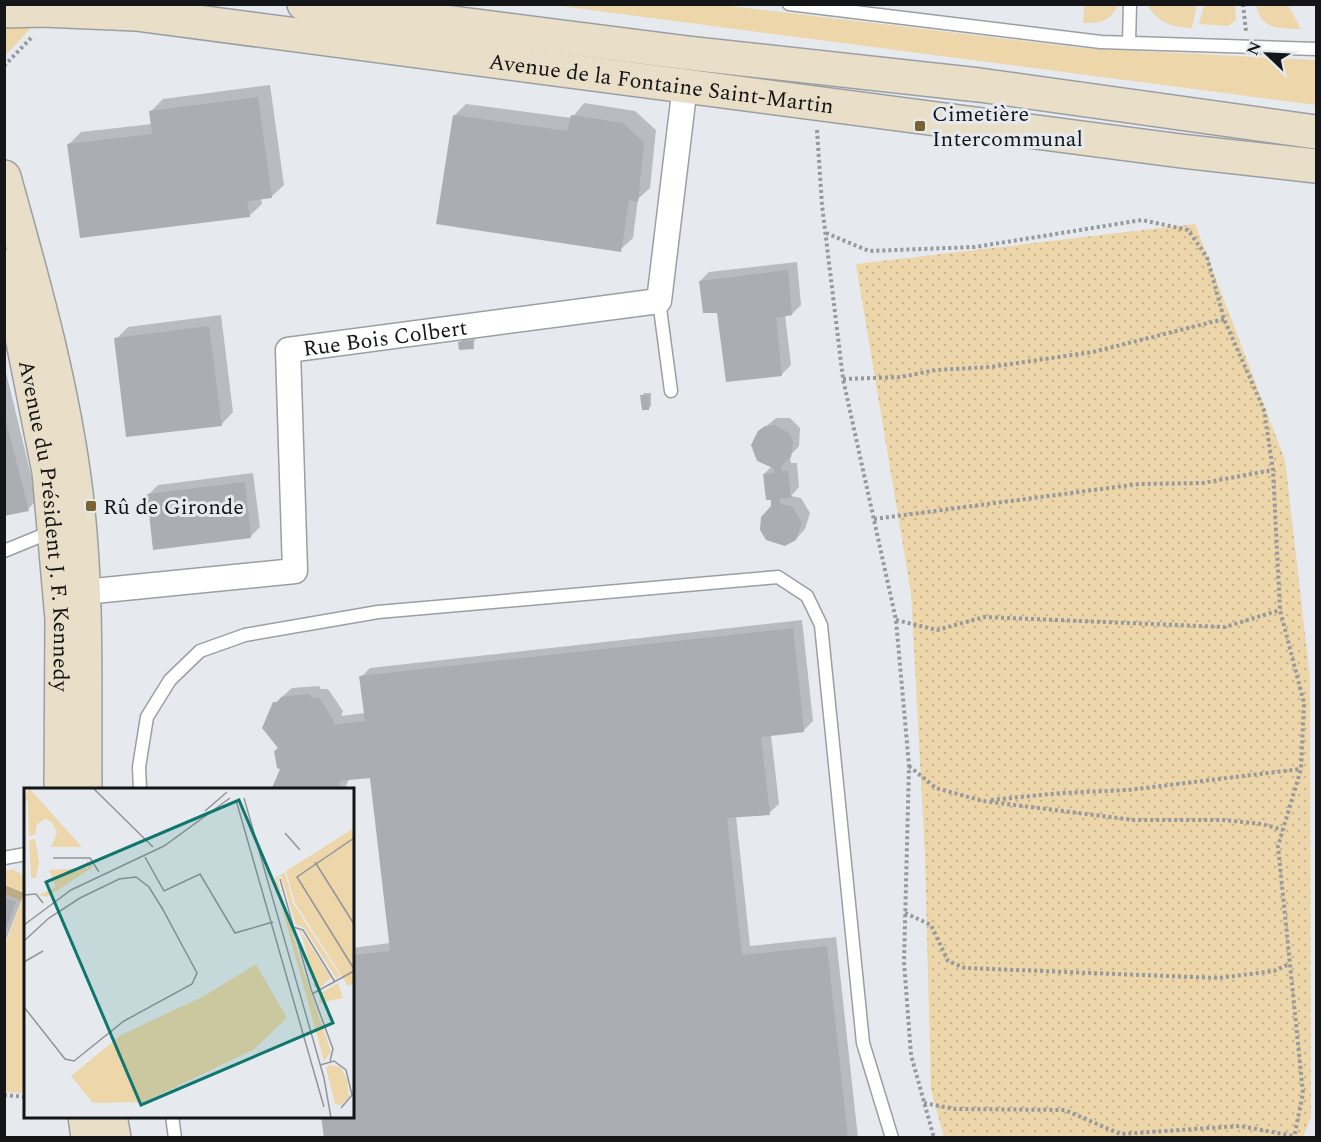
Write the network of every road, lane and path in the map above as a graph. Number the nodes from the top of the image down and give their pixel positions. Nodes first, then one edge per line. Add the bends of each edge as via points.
1 (304, 4) edge
2 (789, 4) edge
3 (1130, 4) edge
4 (4, 12) edge
5 (1129, 43) junction
6 (1317, 49) edge
7 (819, 68) junction
8 (686, 69) junction
9 (815, 102) junction
10 (1317, 132) edge
11 (1317, 166) edge
12 (4, 177) edge
13 (825, 233) junction
14 (4, 266) edge
15 (659, 301) junction
16 (1224, 319) junction
17 (843, 379) junction
18 (671, 391) dead end
19 (1273, 470) junction
20 (874, 519) junction
21 (54, 531) junction
22 (4, 551) edge
23 (84, 592) junction
24 (1280, 610) junction
25 (897, 620) junction
26 (909, 766) junction
27 (1300, 769) junction
28 (61, 788) edge
29 (85, 788) edge
30 (140, 788) edge
31 (982, 801) junction
32 (1282, 830) junction
33 (24, 854) edge
34 (4, 858) edge
35 (905, 913) junction
36 (1289, 964) junction
37 (4, 1095) edge
38 (24, 1097) edge
39 (924, 1103) junction
40 (85, 1118) edge
41 (110, 1118) edge
42 (172, 1118) edge
43 (88, 1137) edge
44 (114, 1137) edge
45 (175, 1137) edge
46 (892, 1137) edge
47 (934, 1137) edge
48 (1294, 1137) edge

1 - 8 main road, Avenue de la Fontaine Saint-Martin
2 - 5 lane
3 - 5 lane
4 - 8 main road, Avenue de la Fontaine Saint-Martin via 136,14
5 - 6 lane
7 - 8 main road, Avenue de la Fontaine Saint-Martin
7 - 9 main road
7 - 10 main road, Avenue de la Fontaine Saint-Martin via 979,85
8 - 9 main road, Avenue de la Fontaine Saint-Martin
8 - 15 street
9 - 11 main road, Avenue de la Fontaine Saint-Martin via 1181,152
9 - 13 path
12 - 23 main road, Avenue du Président J. F. Kennedy via 47,331 74,479
13 - 16 path via 869,251 881,251 975,247 1142,220 1188,230 1207,257
13 - 17 path
14 - 21 main road, Avenue du Président J. F. Kennedy via 49,472
15 - 18 lane
15 - 23 street, Rue Bois Colbert via 288,350 295,570
16 - 17 path via 1093,352 901,377
16 - 19 path via 1264,410
17 - 20 path
19 - 20 path via 1203,483 1139,484
19 - 24 path
20 - 25 path
21 - 22 lane
21 - 28 main road, Avenue du Président J. F. Kennedy via 62,619
23 - 29 main road, Avenue du Président J. F. Kennedy
24 - 25 path via 1225,627 984,617 937,630
24 - 27 path via 1304,703
25 - 26 path
26 - 31 path via 936,788
26 - 35 path
27 - 31 path via 1128,790
27 - 32 path
30 - 46 lane via 139,767 147,717 170,680 200,651 245,635 378,612 778,577 807,596 821,625 863,1043
31 - 32 path via 1134,820 1224,820
32 - 36 path via 1278,846
33 - 34 lane
35 - 36 path via 931,925 948,961 965,968 1218,978 1274,971
35 - 39 path via 904,962 911,1056
36 - 48 path via 1303,1093
37 - 38 path
39 - 47 path
39 - 48 path via 955,1109 1065,1110 1120,1134 1240,1126
40 - 43 main road
41 - 44 main road
42 - 45 lane

